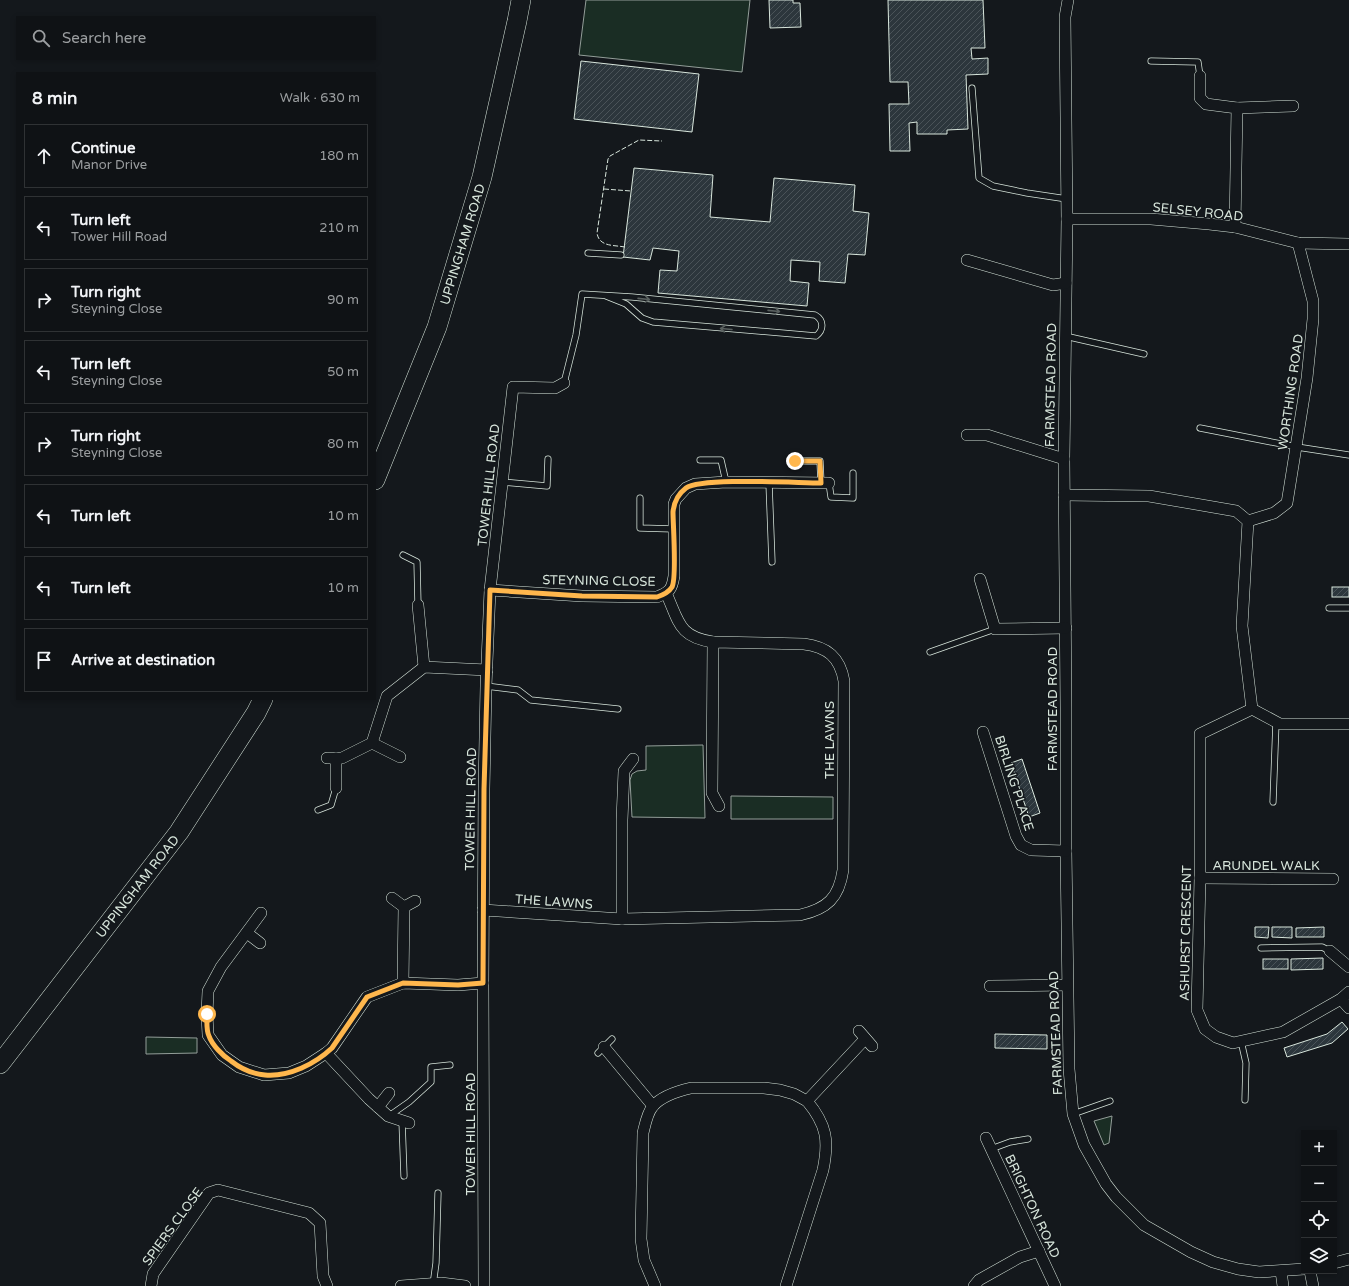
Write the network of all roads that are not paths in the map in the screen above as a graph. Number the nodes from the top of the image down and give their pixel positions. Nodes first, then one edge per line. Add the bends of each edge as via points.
1 (520, 0) edge
2 (1068, 0) edge
3 (1150, 61) dead end
4 (1200, 76) joint
5 (972, 88) dead end
6 (1293, 106) dead end
7 (1237, 108) junction
8 (1067, 199) junction
9 (1067, 219) junction
10 (1235, 227) junction
11 (1298, 243) junction
12 (1349, 244) edge
13 (588, 253) dead end
14 (621, 256) dead end
15 (967, 260) dead end
16 (1066, 283) junction
17 (606, 296) junction
18 (1065, 336) junction
19 (1144, 354) dead end
20 (564, 383) joint
21 (1200, 428) dead end
22 (967, 435) dead end
23 (1297, 447) junction
24 (1349, 454) edge
25 (548, 459) dead end
26 (1064, 459) junction
27 (700, 460) dead end
28 (795, 461) dead end
29 (853, 473) dead end
30 (376, 478) edge
31 (502, 482) junction
32 (726, 482) junction
33 (769, 482) junction
34 (825, 483) junction
35 (1064, 495) junction
36 (640, 498) dead end
37 (1248, 521) junction
38 (674, 529) junction
39 (403, 555) dead end
40 (772, 562) dead end
41 (980, 579) dead end
42 (490, 590) junction
43 (666, 593) junction
44 (418, 606) joint
45 (1329, 608) dead end
46 (1349, 608) edge
47 (1066, 628) junction
48 (995, 629) junction
49 (713, 642) junction
50 (930, 652) dead end
51 (424, 667) junction
52 (487, 670) junction
53 (486, 686) junction
54 (262, 700) edge
55 (618, 709) dead end
56 (1252, 710) junction
57 (1276, 722) junction
58 (1349, 724) edge
59 (983, 732) dead end
60 (372, 743) junction
61 (400, 757) dead end
62 (633, 759) dead end
63 (336, 788) joint
64 (1273, 802) dead end
65 (720, 806) dead end
66 (318, 810) dead end
67 (1066, 851) junction
68 (1200, 878) junction
69 (1332, 879) dead end
70 (392, 898) dead end
71 (415, 902) dead end
72 (404, 907) junction
73 (484, 910) junction
74 (261, 913) dead end
75 (622, 919) junction
76 (247, 933) junction
77 (260, 943) dead end
78 (1260, 948) dead end
79 (1330, 951) joint
80 (1349, 967) edge
81 (403, 983) junction
82 (483, 983) junction
83 (1067, 985) junction
84 (990, 986) dead end
85 (1345, 995) edge
86 (1349, 1008) edge
87 (865, 1039) dead end
88 (1241, 1041) junction
89 (605, 1046) dead end
90 (326, 1054) junction
91 (0, 1064) edge
92 (450, 1066) dead end
93 (389, 1093) dead end
94 (1245, 1100) dead end
95 (807, 1101) junction
96 (1110, 1101) dead end
97 (653, 1106) junction
98 (378, 1107) junction
99 (1073, 1114) junction
100 (388, 1116) junction
101 (405, 1122) joint
102 (986, 1138) dead end
103 (1028, 1139) dead end
104 (991, 1149) junction
105 (404, 1176) dead end
106 (438, 1193) dead end
107 (1039, 1251) junction
108 (1349, 1259) edge
109 (1337, 1262) edge
110 (1301, 1269) edge
111 (1281, 1271) junction
112 (1311, 1274) edge
113 (433, 1285) edge
114 (151, 1286) edge
115 (327, 1286) edge
116 (401, 1286) edge
117 (465, 1286) edge
118 (484, 1286) edge
119 (655, 1286) edge
120 (786, 1286) edge
121 (974, 1286) edge
122 (1055, 1286) edge
123 (1283, 1286) edge
124 (1313, 1286) edge

1 - 30 highway, UPPINGHAM ROAD via 482,177 442,312
2 - 8 street, FARMSTEAD ROAD via 1065,17
3 - 4 lane via 1198,62
4 - 7 street via 1200,98 1206,104
5 - 8 lane via 979,178 993,186
6 - 7 street
7 - 10 street
8 - 9 street, FARMSTEAD ROAD
9 - 10 street, SELSEY ROAD via 1151,219
9 - 16 street, FARMSTEAD ROAD
10 - 11 street, SELSEY ROAD
11 - 12 street, SELSEY ROAD
11 - 23 street, WORTHING ROAD via 1313,301 1314,320
13 - 14 lane
15 - 16 street via 1053,285
16 - 18 street, FARMSTEAD ROAD
17 -> 17 lane via 815,315 822,326 816,336 653,322 642,318 626,304
17 - 20 lane via 582,294 576,335
18 - 19 lane
18 - 26 street, FARMSTEAD ROAD
20 - 31 street, TOWER HILL ROAD via 555,388 513,387
21 - 23 lane
22 - 26 street via 987,435
23 - 24 lane
23 - 37 street, WORTHING ROAD via 1287,503 1274,514
25 - 31 lane via 547,486
26 - 35 street, FARMSTEAD ROAD
27 - 32 lane via 722,460
28 - 34 lane via 820,461
29 - 34 lane via 853,498 831,497
31 - 42 street, TOWER HILL ROAD
32 - 33 street, STEYNING CLOSE
32 - 38 street, STEYNING CLOSE via 695,484 686,488 674,504
33 - 34 street, STEYNING CLOSE
33 - 40 lane
35 - 37 street via 1149,496 1236,510
35 - 47 street, FARMSTEAD ROAD
36 - 38 lane via 640,528
37 - 56 street via 1242,626
38 - 43 street, STEYNING CLOSE via 674,576 672,586
39 - 44 lane via 417,562
41 - 48 street
42 - 43 street, STEYNING CLOSE via 582,596 657,597
42 - 52 street, TOWER HILL ROAD
43 - 49 street, THE LAWNS via 680,625 688,635
44 - 51 street
45 - 46 lane
47 - 48 street
47 - 67 street, FARMSTEAD ROAD
48 - 50 lane
49 - 65 street via 712,793
49 - 75 street, THE LAWNS via 817,646 830,654 840,668 844,681 841,883 837,893 826,905 815,912 800,915
51 - 52 street
51 - 60 street via 387,696
52 - 53 street, TOWER HILL ROAD
53 - 55 lane via 518,690 531,700
53 - 73 street, TOWER HILL ROAD
54 - 91 highway, UPPINGHAM ROAD via 179,832
56 - 57 street
56 - 68 street, ASHURST CRESCENT via 1200,734
57 - 58 street
57 - 64 lane
59 - 67 street, BIRLING PLACE via 1021,845 1031,850
60 - 61 street
60 - 63 street via 342,758 331,758
62 - 75 street via 624,771
63 - 66 lane via 331,805
67 - 83 street, FARMSTEAD ROAD
68 - 69 street, ARUNDEL WALK
68 - 88 street, ASHURST CRESCENT via 1197,1010 1205,1029 1216,1037 1233,1043
70 - 72 street
71 - 72 street
72 - 81 street
73 - 75 street, THE LAWNS
73 - 82 street, TOWER HILL ROAD
74 - 76 street
76 - 77 street
76 - 90 street via 221,967 208,992 208,1036 222,1055 239,1067 264,1075 289,1073
78 - 79 lane via 1322,947
79 - 80 street
81 - 82 street
81 - 90 street via 367,997
82 - 118 street, TOWER HILL ROAD
83 - 84 street
83 - 99 street, FARMSTEAD ROAD
85 - 86 street
85 - 88 street, ASHURST CRESCENT via 1283,1032
87 - 95 street
88 - 94 lane via 1246,1063
89 - 97 street
90 - 98 street
92 - 100 lane via 431,1067 431,1082 409,1102
93 - 98 street
95 - 97 street via 794,1094 764,1088 691,1088 664,1098
95 - 120 street via 822,1123 827,1145 826,1155
96 - 99 lane
97 - 119 street via 646,1119 642,1140 641,1239 644,1260
98 - 100 street
99 - 111 street, FARMSTEAD ROAD via 1084,1145 1106,1184 1144,1225 1213,1262 1259,1272
100 - 101 street
101 - 105 lane
102 - 104 street, BRIGHTON ROAD
103 - 104 lane
104 - 107 street, BRIGHTON ROAD
106 - 113 lane
107 - 121 street via 1020,1257 979,1280
107 - 122 street, BRIGHTON ROAD
108 - 109 street
110 - 111 street, FARMSTEAD ROAD
111 - 123 street
112 - 124 street
113 - 116 street
113 - 117 street via 441,1283
114 - 115 street, SPIERS CLOSE via 153,1274 209,1193 218,1190 309,1213 320,1223 323,1276

